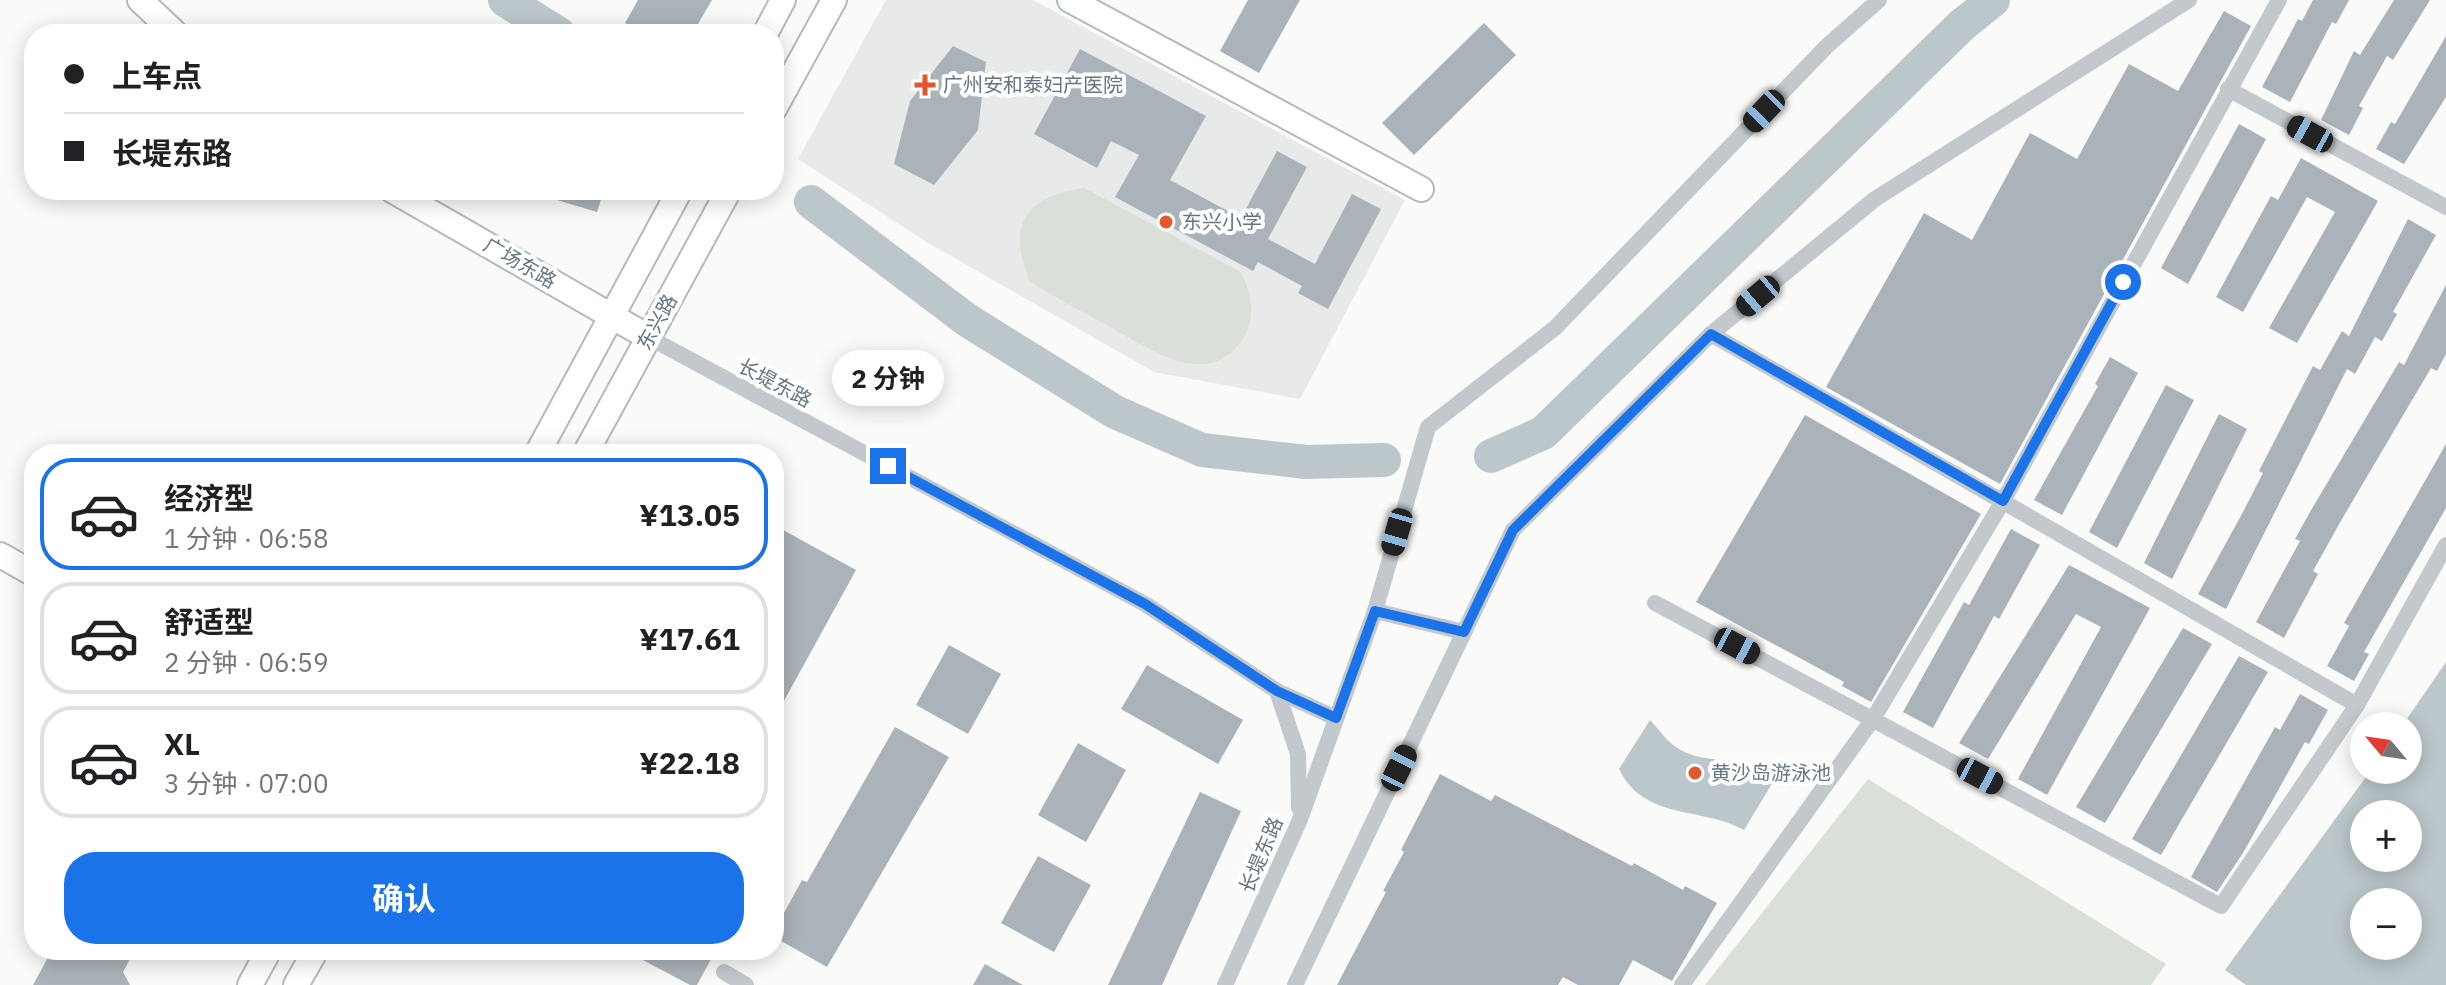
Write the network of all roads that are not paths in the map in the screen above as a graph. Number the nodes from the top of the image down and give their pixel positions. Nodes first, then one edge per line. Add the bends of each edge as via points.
1 (140, 0) edge
2 (783, 0) edge
3 (834, 0) edge
4 (1070, 0) edge
5 (1879, 0) edge
6 (2189, 0) edge
7 (2279, 0) edge
8 (165, 24) edge
9 (770, 24) edge
10 (2228, 89) junction
11 (784, 91) edge
12 (1421, 189) dead end
13 (409, 200) edge
14 (675, 200) edge
15 (723, 200) edge
16 (2446, 207) edge
17 (611, 316) junction
18 (1711, 334) junction
19 (648, 337) junction
20 (542, 444) edge
21 (590, 444) edge
22 (2003, 501) junction
23 (2446, 545) edge
24 (0, 555) edge
25 (24, 568) edge
26 (1655, 603) dead end
27 (1375, 611) junction
28 (1464, 632) junction
29 (1277, 691) junction
30 (2357, 705) junction
31 (1336, 718) junction
32 (1873, 719) junction
33 (1299, 822) junction
34 (264, 960) edge
35 (310, 960) edge
36 (724, 972) dead end
37 (250, 985) edge
38 (296, 985) edge
39 (746, 985) edge
40 (1225, 985) edge
41 (1295, 985) edge
42 (1682, 985) edge

1 - 8 main road
2 - 9 main road
3 - 11 main road
4 - 12 main road
5 - 27 street via 1827,46 1555,328 1428,427
6 - 18 street via 1875,199
7 - 10 street
10 - 16 street
10 - 22 street
13 - 17 main road, 广场东路
14 - 17 main road
15 - 19 main road, 东兴路
17 - 19 main road, 广场东路
17 - 20 main road
18 - 22 street
18 - 28 street via 1513,530
19 - 21 main road, 东兴路
19 - 29 street, 长堤东路 via 1145,604
22 - 30 street
22 - 32 street
23 - 30 street
24 - 25 main road
26 - 32 street
27 - 28 street
27 - 31 street
28 - 41 street
29 - 31 street
29 - 33 street, 长堤东路 via 1298,754
30 - 32 street via 2221,906
31 - 33 street
32 - 42 street
33 - 40 street, 长堤东路
34 - 37 main road
35 - 38 main road
36 - 39 street

